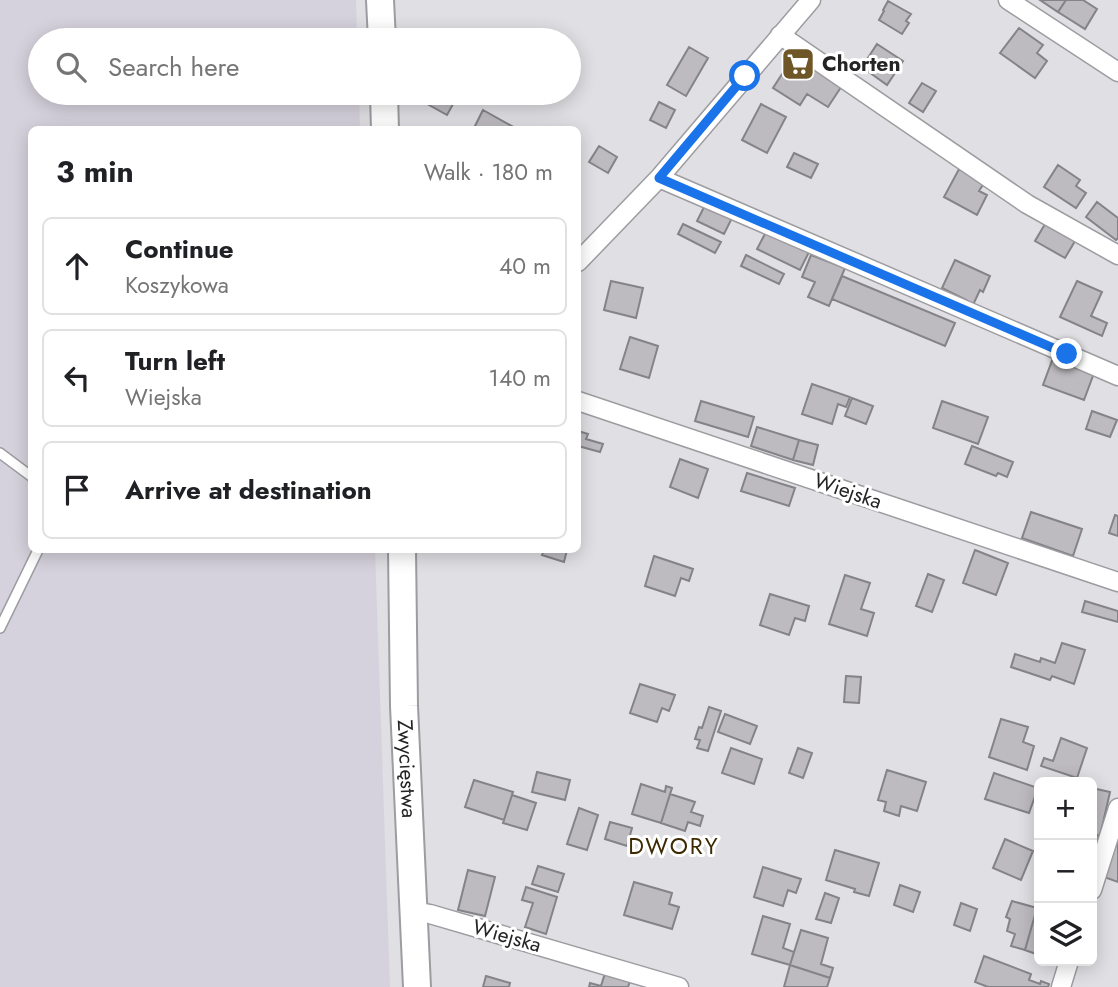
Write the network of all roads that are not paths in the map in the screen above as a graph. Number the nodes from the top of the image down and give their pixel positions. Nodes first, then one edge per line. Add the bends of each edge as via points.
1 (380, 0) edge
2 (810, 0) edge
3 (1008, 0) edge
4 (381, 28) edge
5 (780, 35) junction
6 (1118, 72) edge
7 (385, 105) edge
8 (386, 126) edge
9 (659, 178) junction
10 (1118, 255) edge
11 (581, 259) edge
12 (1118, 376) edge
13 (581, 402) edge
14 (0, 453) edge
15 (28, 474) edge
16 (37, 553) edge
17 (402, 553) edge
18 (1118, 582) edge
19 (0, 628) edge
20 (1118, 808) edge
21 (1097, 874) edge
22 (414, 911) junction
23 (1067, 966) edge
24 (417, 987) edge
25 (679, 987) edge
26 (1061, 987) edge

1 - 4 street
2 - 5 street
3 - 6 street
5 - 9 street
5 - 10 street via 1027,204
7 - 8 street
9 - 11 street
9 - 12 street
13 - 18 street, Wiejska
14 - 15 lane
16 - 19 lane
17 - 22 street, Zwycięstwa
20 - 21 street
22 - 24 street, Zwycięstwa
22 - 25 street, Wiejska
23 - 26 street

